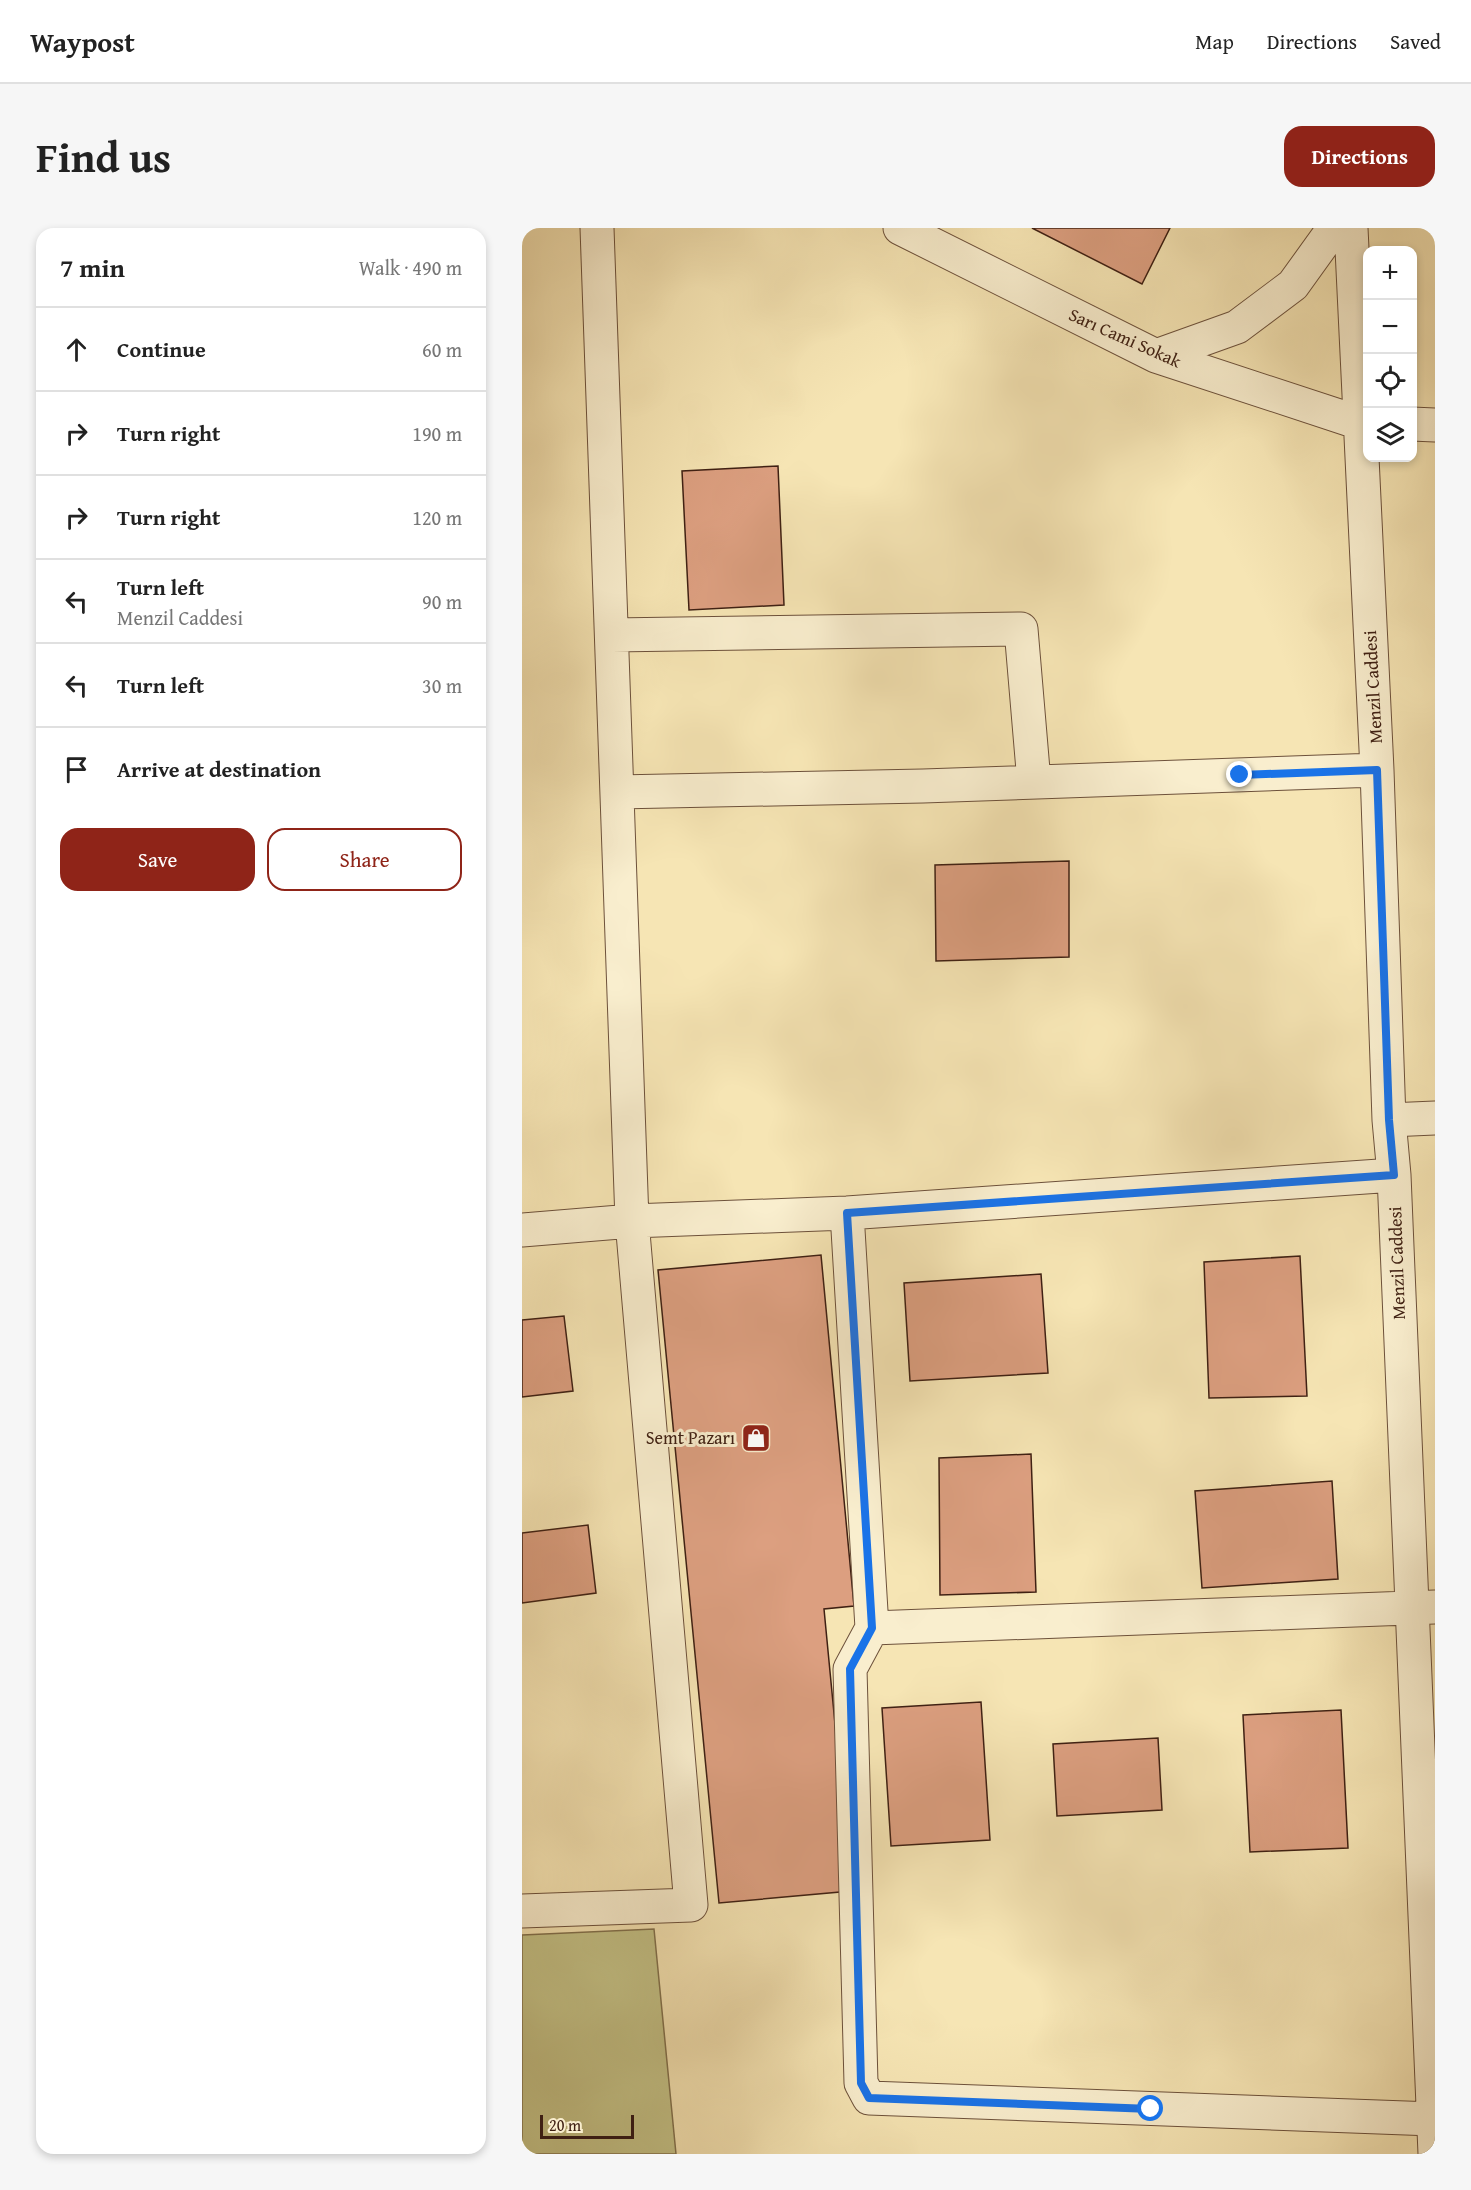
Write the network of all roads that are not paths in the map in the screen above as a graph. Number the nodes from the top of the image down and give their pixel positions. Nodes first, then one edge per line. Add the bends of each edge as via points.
1 (597, 228) edge
2 (900, 228) edge
3 (1334, 228) edge
4 (1351, 228) edge
5 (1156, 356) junction
6 (1363, 408) edge
7 (1363, 423) edge
8 (1417, 424) edge
9 (1435, 425) edge
10 (1365, 462) edge
11 (612, 635) junction
12 (1377, 770) junction
13 (1034, 782) junction
14 (616, 792) junction
15 (1435, 1118) edge
16 (1389, 1120) junction
17 (1394, 1175) junction
18 (847, 1213) junction
19 (632, 1221) junction
20 (522, 1230) edge
21 (1423, 1608) edge
22 (872, 1628) junction
23 (522, 1911) edge
24 (1434, 2086) edge
25 (1433, 2120) junction
26 (1435, 2154) edge

1 - 11 street
2 - 5 street, Sarı Cami Sokak
3 - 5 street via 1293,285 1237,327
4 - 6 street, Menzil Caddesi
5 - 7 street, Sarı Cami Sokak
8 - 9 street
10 - 12 street, Menzil Caddesi
11 - 13 street via 1021,629
11 - 14 street
12 - 13 street
12 - 16 street, Menzil Caddesi
13 - 14 street
14 - 19 street
15 - 16 street
16 - 17 street, Menzil Caddesi
17 - 18 street
17 - 21 street, Menzil Caddesi
18 - 19 street
18 - 22 street
19 - 20 street
19 - 23 street via 691,1905
21 - 22 street
21 - 24 street, Menzil Caddesi
22 - 25 street via 850,1669 861,2083 869,2098
24 - 25 street, Menzil Caddesi
25 - 26 street, Menzil Caddesi

